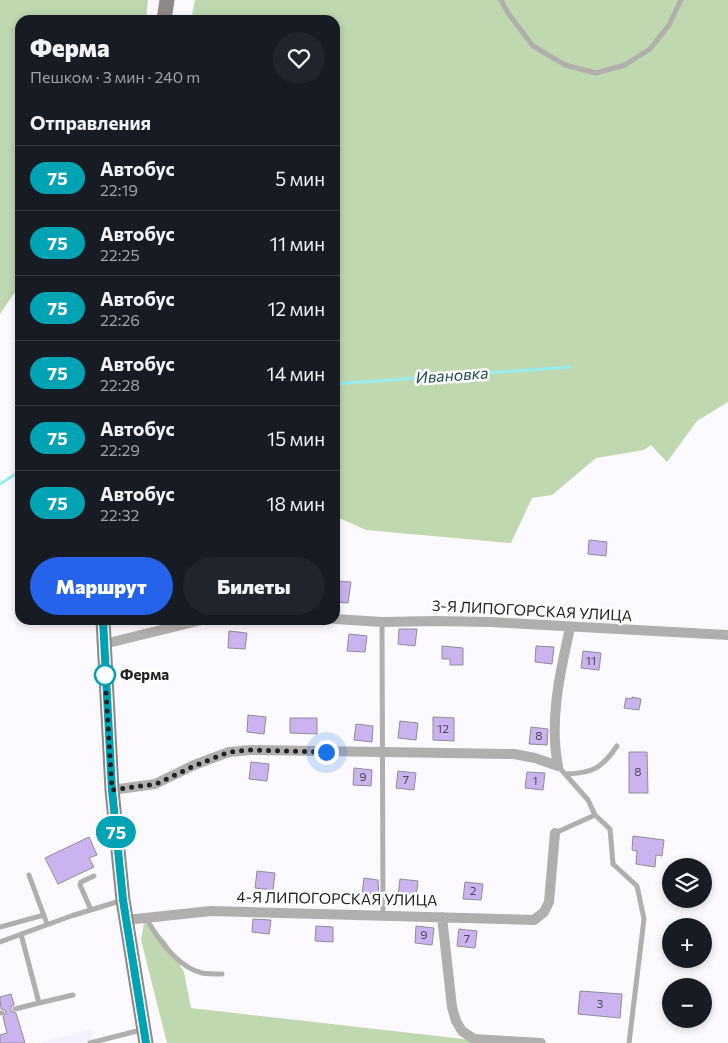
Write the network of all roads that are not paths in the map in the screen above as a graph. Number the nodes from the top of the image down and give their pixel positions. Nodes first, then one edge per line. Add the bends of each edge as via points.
1 (167, 0) edge
2 (501, 0) edge
3 (681, 0) edge
4 (165, 15) edge
5 (340, 619) edge
6 (382, 622) junction
7 (103, 625) edge
8 (182, 625) edge
9 (570, 628) junction
10 (728, 635) edge
11 (104, 644) junction
12 (617, 746) dead end
13 (383, 753) junction
14 (558, 766) junction
15 (566, 774) junction
16 (112, 790) junction
17 (595, 815) junction
18 (555, 833) joint
19 (29, 875) dead end
20 (94, 876) dead end
21 (123, 900) junction
22 (91, 910) junction
23 (44, 915) junction
24 (383, 916) junction
25 (442, 917) junction
26 (146, 918) junction
27 (126, 920) junction
28 (47, 924) junction
29 (0, 927) edge
30 (21, 934) junction
31 (0, 942) edge
32 (222, 974) dead end
33 (73, 995) dead end
34 (39, 1004) junction
35 (15, 1010) dead end
36 (145, 1036) edge
37 (107, 1041) edge
38 (90, 1043) edge
39 (541, 1043) edge
40 (629, 1043) edge

1 - 4 street
2 - 3 lane via 533,46 565,65 596,73 625,65 650,49 669,25
5 - 6 street, 3-Я ЛИПОГОРСКАЯ УЛИЦА
6 - 9 street, 3-Я ЛИПОГОРСКАЯ УЛИЦА via 472,622
6 - 13 lane
7 - 11 street
8 - 11 street
9 - 10 street, 3-Я ЛИПОГОРСКАЯ УЛИЦА
9 - 14 street via 554,727
11 - 16 street
12 - 15 lane via 606,762 592,770
13 - 14 street via 514,754
13 - 16 street via 229,752 156,784
13 - 24 lane
14 - 15 lane
15 - 17 lane via 588,800
16 - 21 street
17 - 18 lane
17 - 40 lane via 610,829 613,864 637,886 644,919
18 - 25 street, 4-Я ЛИПОГОРСКАЯ УЛИЦА via 549,902 544,912 534,920
19 - 23 lane
20 - 22 lane via 80,885
21 - 22 lane
21 - 27 street
22 - 28 lane
23 - 28 lane
23 - 29 lane
24 - 25 street, 4-Я ЛИПОГОРСКАЯ УЛИЦА
24 - 26 street, 4-Я ЛИПОГОРСКАЯ УЛИЦА via 211,911
25 - 39 street via 452,1007 462,1031 474,1039
26 - 27 street, 4-Я ЛИПОГОРСКАЯ УЛИЦА
26 - 32 lane via 156,935 179,960 202,973
27 - 36 street
28 - 30 lane
30 - 31 lane
30 - 34 lane
33 - 34 lane
34 - 35 lane
36 - 37 lane
37 - 38 lane

